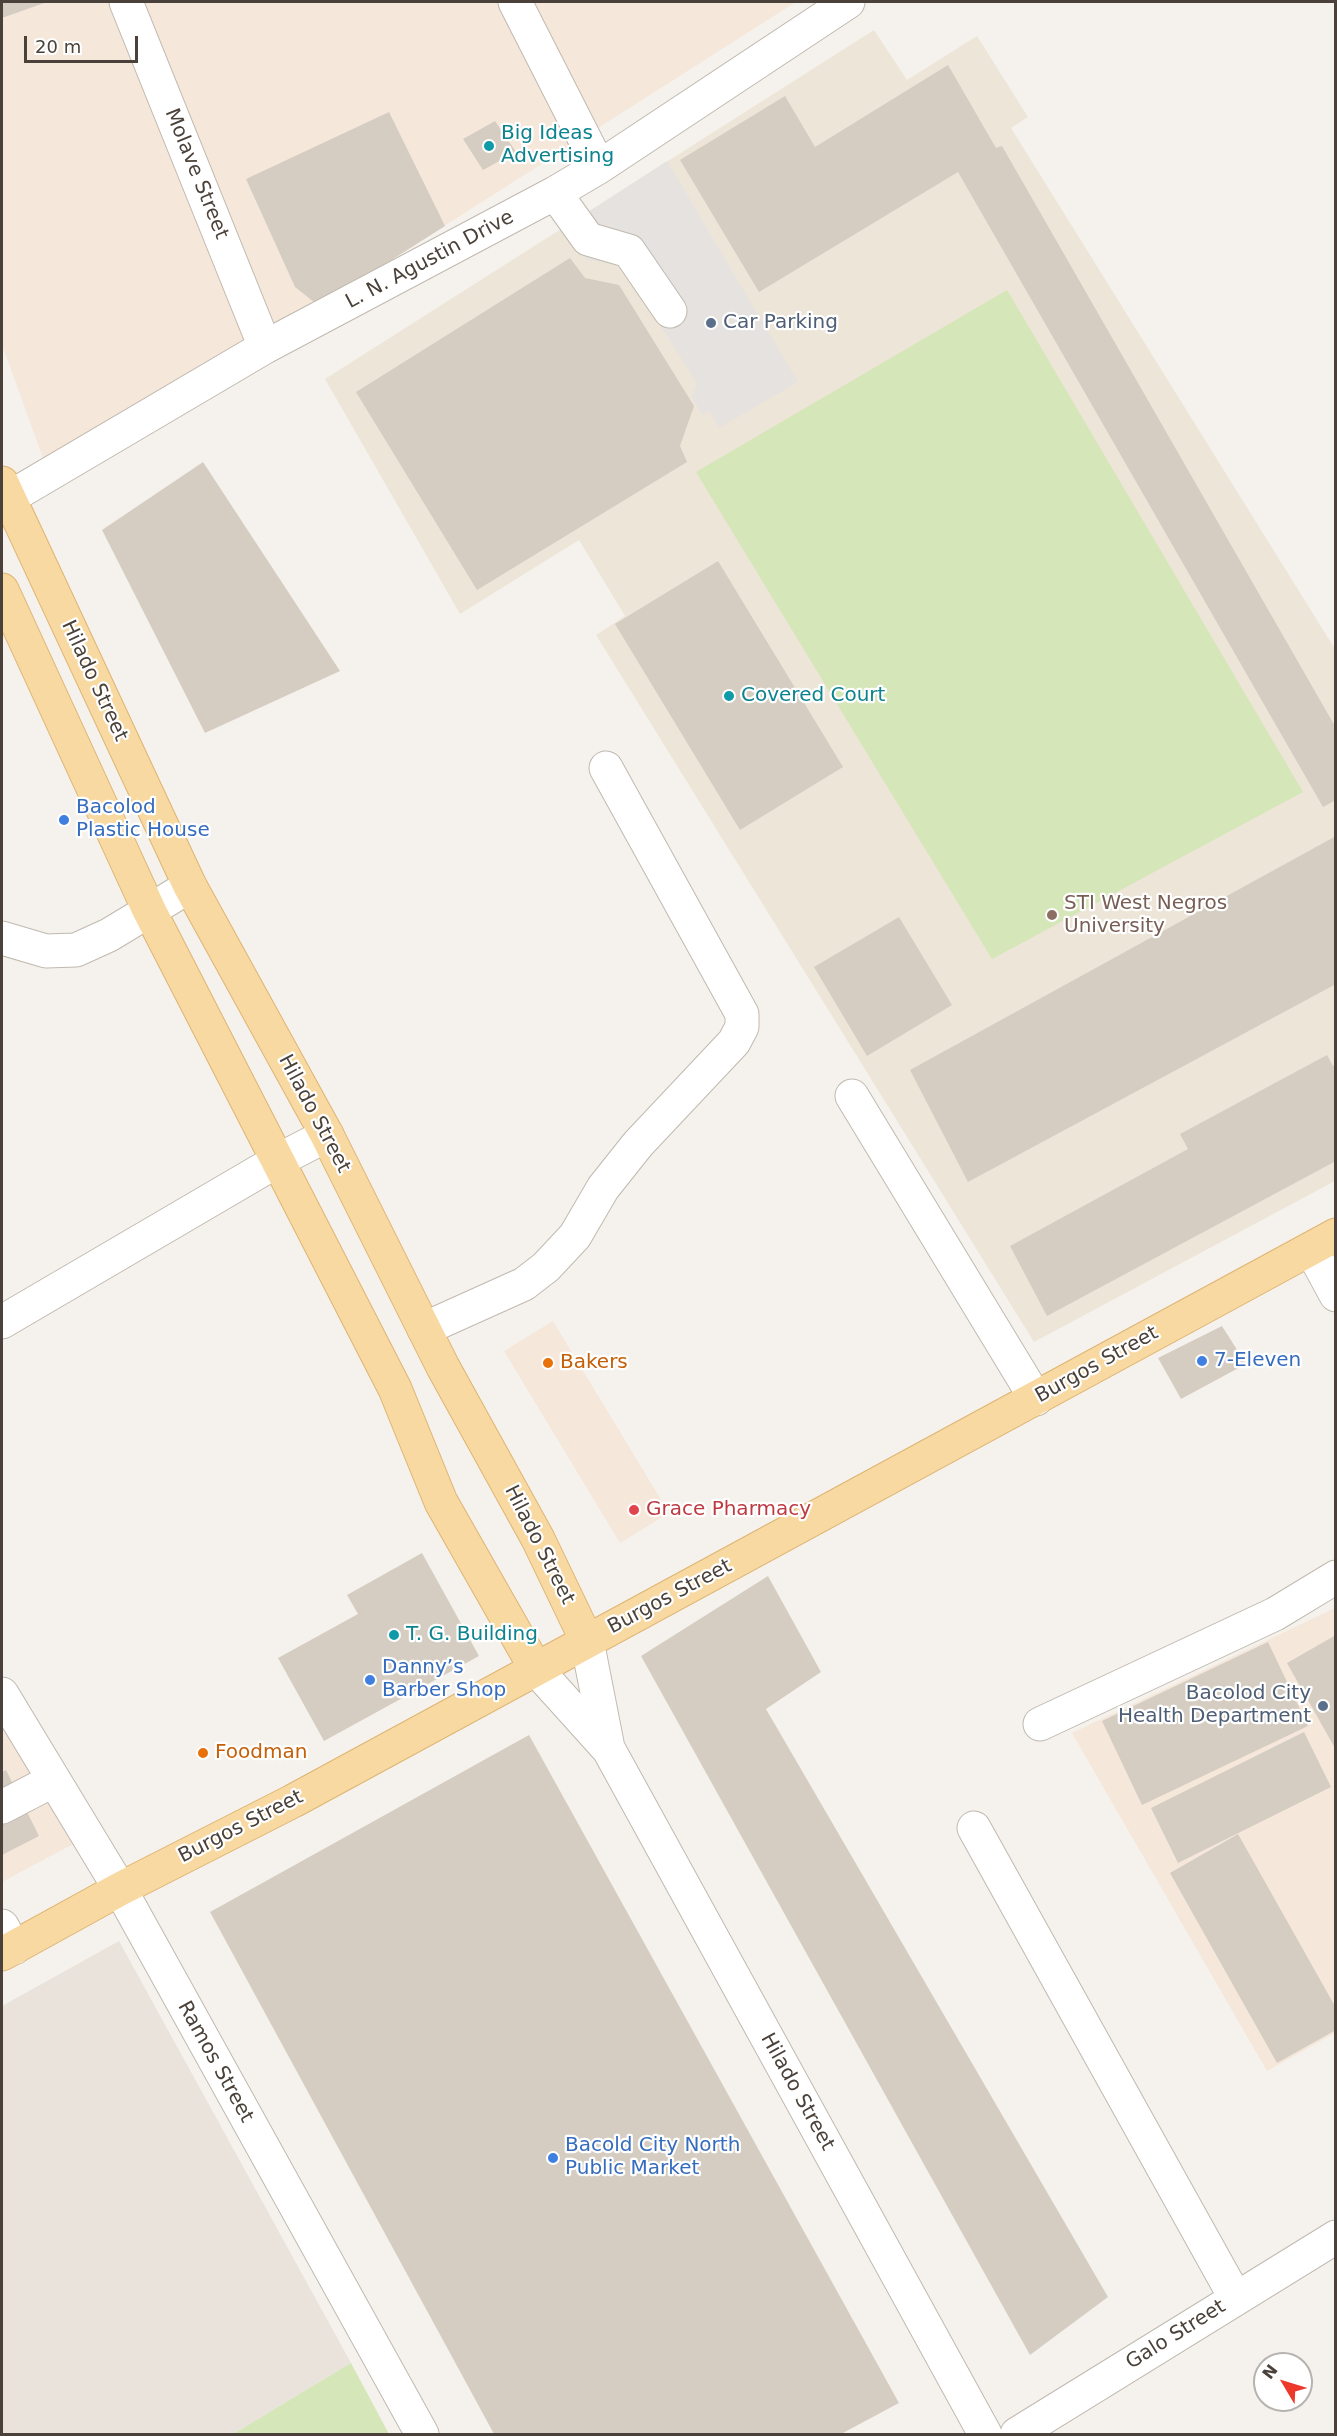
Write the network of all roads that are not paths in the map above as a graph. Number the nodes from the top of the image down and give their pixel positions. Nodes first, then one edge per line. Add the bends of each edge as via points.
1 (126, 2) edge
2 (515, 2) edge
3 (848, 2) edge
4 (599, 166) junction
5 (555, 193) junction
6 (670, 311) dead end
7 (265, 347) junction
8 (3, 495) edge
9 (2, 590) edge
10 (606, 768) dead end
11 (190, 886) junction
12 (149, 910) junction
13 (2, 939) edge
14 (852, 1096) dead end
15 (327, 1135) junction
16 (277, 1161) junction
17 (1323, 1242) edge
18 (1335, 1296) edge
19 (2, 1322) edge
20 (424, 1329) junction
21 (443, 1367) junction
22 (395, 1389) junction
23 (1036, 1399) junction
24 (1335, 1577) edge
25 (587, 1641) junction
26 (536, 1669) junction
27 (2, 1694) edge
28 (1040, 1724) dead end
29 (609, 1750) junction
30 (54, 1780) junction
31 (2, 1807) edge
32 (974, 1828) dead end
33 (120, 1889) junction
34 (6, 1943) edge
35 (1335, 2236) edge
36 (1235, 2297) junction
37 (422, 2434) edge
38 (985, 2434) edge
39 (1017, 2434) edge

1 - 7 street, Molave Street
2 - 4 street
3 - 4 street, L. N. Agustin Drive
4 - 5 street, L. N. Agustin Drive
5 - 6 street via 588,239 629,251
5 - 7 street, L. N. Agustin Drive
7 - 8 street, L. N. Agustin Drive
8 - 11 main road, Hilado Street
9 - 12 main road, Hilado Street
10 - 20 street via 742,1014 742,1026 734,1042 638,1144 603,1188 575,1236 546,1267 524,1284
11 - 12 street
11 - 15 main road, Hilado Street
12 - 13 street via 76,950 46,951
12 - 16 main road, Hilado Street
14 - 23 street
15 - 16 street
15 - 20 main road, Hilado Street
16 - 19 street
16 - 22 main road, Hilado Street
17 - 18 street
17 - 23 main road, Burgos Street
20 - 21 main road, Hilado Street
21 - 22 main road
21 - 25 main road, Hilado Street via 538,1539
22 - 26 main road, Hilado Street via 441,1502
23 - 25 main road, Burgos Street
24 - 28 street via 1275,1614
25 - 26 main road, Burgos Street
25 - 29 street, Hilado Street
26 - 29 street, Hilado Street
26 - 33 main road, Burgos Street via 293,1801
27 - 30 street, Ramos Street
29 - 38 street, Hilado Street
30 - 31 street
30 - 33 street, Ramos Street
32 - 36 street
33 - 34 main road, Burgos Street
33 - 37 street, Ramos Street
35 - 36 street, Galo Street
36 - 39 street, Galo Street

